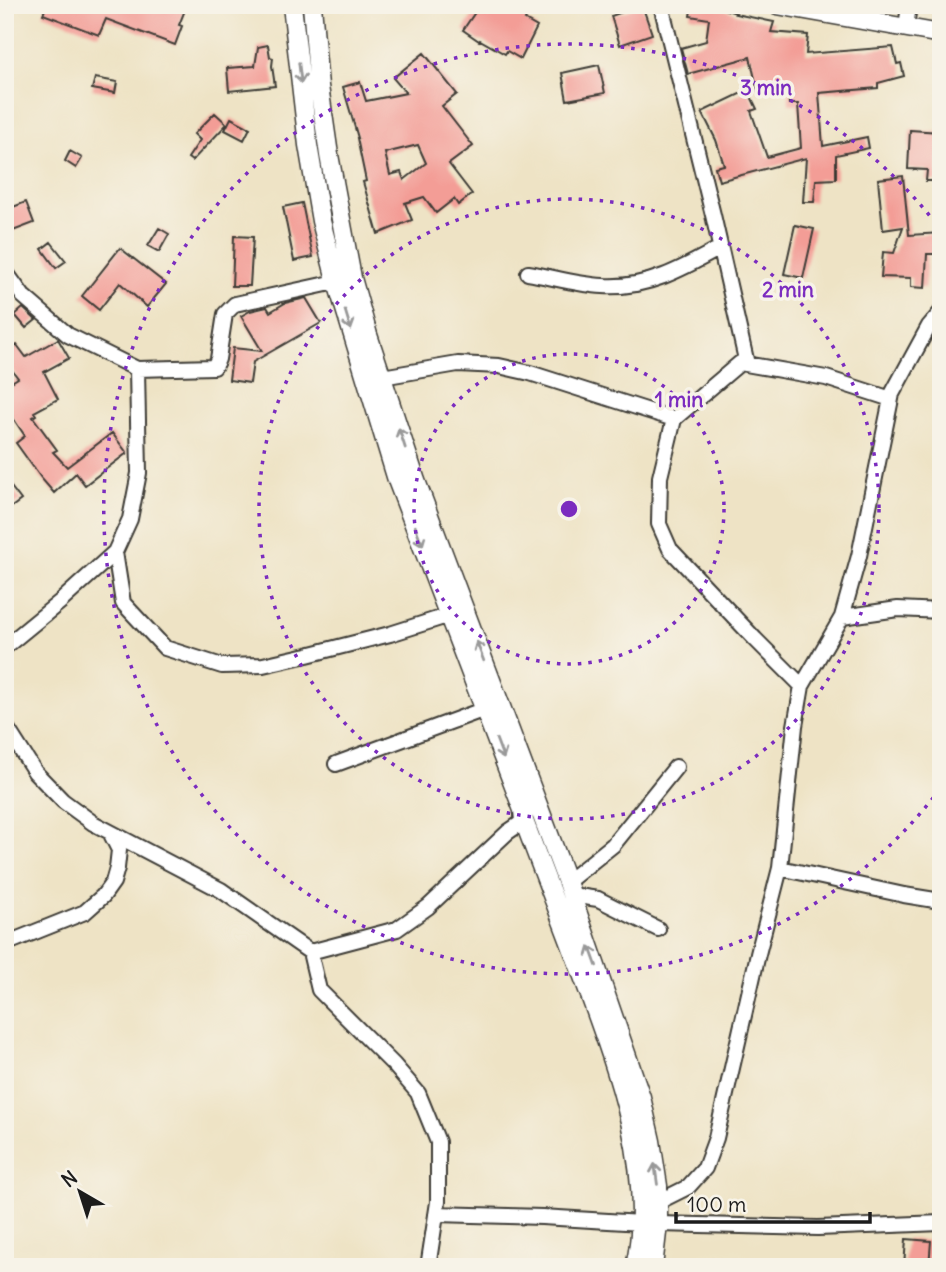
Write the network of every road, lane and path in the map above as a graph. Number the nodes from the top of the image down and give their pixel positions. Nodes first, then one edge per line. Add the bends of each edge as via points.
1 (292, 5) edge
2 (312, 5) edge
3 (662, 5) edge
4 (776, 5) edge
5 (909, 5) edge
6 (871, 13) edge
7 (906, 28) junction
8 (941, 34) edge
9 (720, 248) junction
10 (5, 271) edge
11 (528, 273) dead end
12 (336, 282) junction
13 (941, 312) edge
14 (747, 364) junction
15 (137, 369) junction
16 (382, 377) junction
17 (891, 399) junction
18 (674, 419) junction
19 (115, 552) junction
20 (941, 611) edge
21 (450, 615) junction
22 (842, 617) junction
23 (5, 647) edge
24 (802, 686) junction
25 (485, 709) junction
26 (5, 725) edge
27 (336, 764) dead end
28 (676, 767) dead end
29 (524, 821) junction
30 (110, 832) junction
31 (780, 868) junction
32 (569, 889) junction
33 (941, 901) edge
34 (658, 929) dead end
35 (5, 944) edge
36 (310, 952) junction
37 (658, 1202) junction
38 (436, 1214) junction
39 (649, 1223) junction
40 (941, 1223) edge
41 (428, 1267) edge
42 (635, 1267) edge
43 (653, 1267) edge

1 -> 12 main road via 308,145
2 - 16 main road via 327,141 352,278
3 - 9 street
4 - 6 main road
5 - 7 street
6 - 7 main road
7 - 8 main road
9 - 11 street via 680,271 642,284 604,286
9 - 14 street
10 - 15 street via 23,296 68,335
12 - 15 street via 235,304 225,314 214,367
12 -> 21 main road via 397,480
13 - 17 street
14 - 17 street via 826,378
14 - 18 street via 740,363
15 - 19 street via 139,473 130,519
16 - 18 street via 458,363 499,366
32 -> 16 main road via 416,481
17 - 22 street
18 - 24 street via 660,477 659,524 670,549
19 - 21 street via 123,603 148,630 165,648 222,666 307,655
19 - 23 street
20 - 22 street via 898,610
21 - 25 main road
22 - 24 street
24 - 31 street
25 - 27 street
25 -> 29 main road
26 - 30 street via 35,772 63,801
28 - 32 street via 613,845
29 - 36 street via 397,929
29 - 39 main road via 624,1093 636,1146 640,1201
30 - 35 street via 119,850 113,882 103,897 85,912
30 - 36 street via 221,890
31 - 33 street
31 - 37 street via 709,1158 688,1187
32 - 34 street
37 -> 32 main road via 641,1097
36 - 38 street via 319,990 418,1093 438,1142
37 - 39 main road
38 - 39 street
38 - 41 street
39 - 40 street via 818,1228
39 - 42 main road
39 - 43 main road

